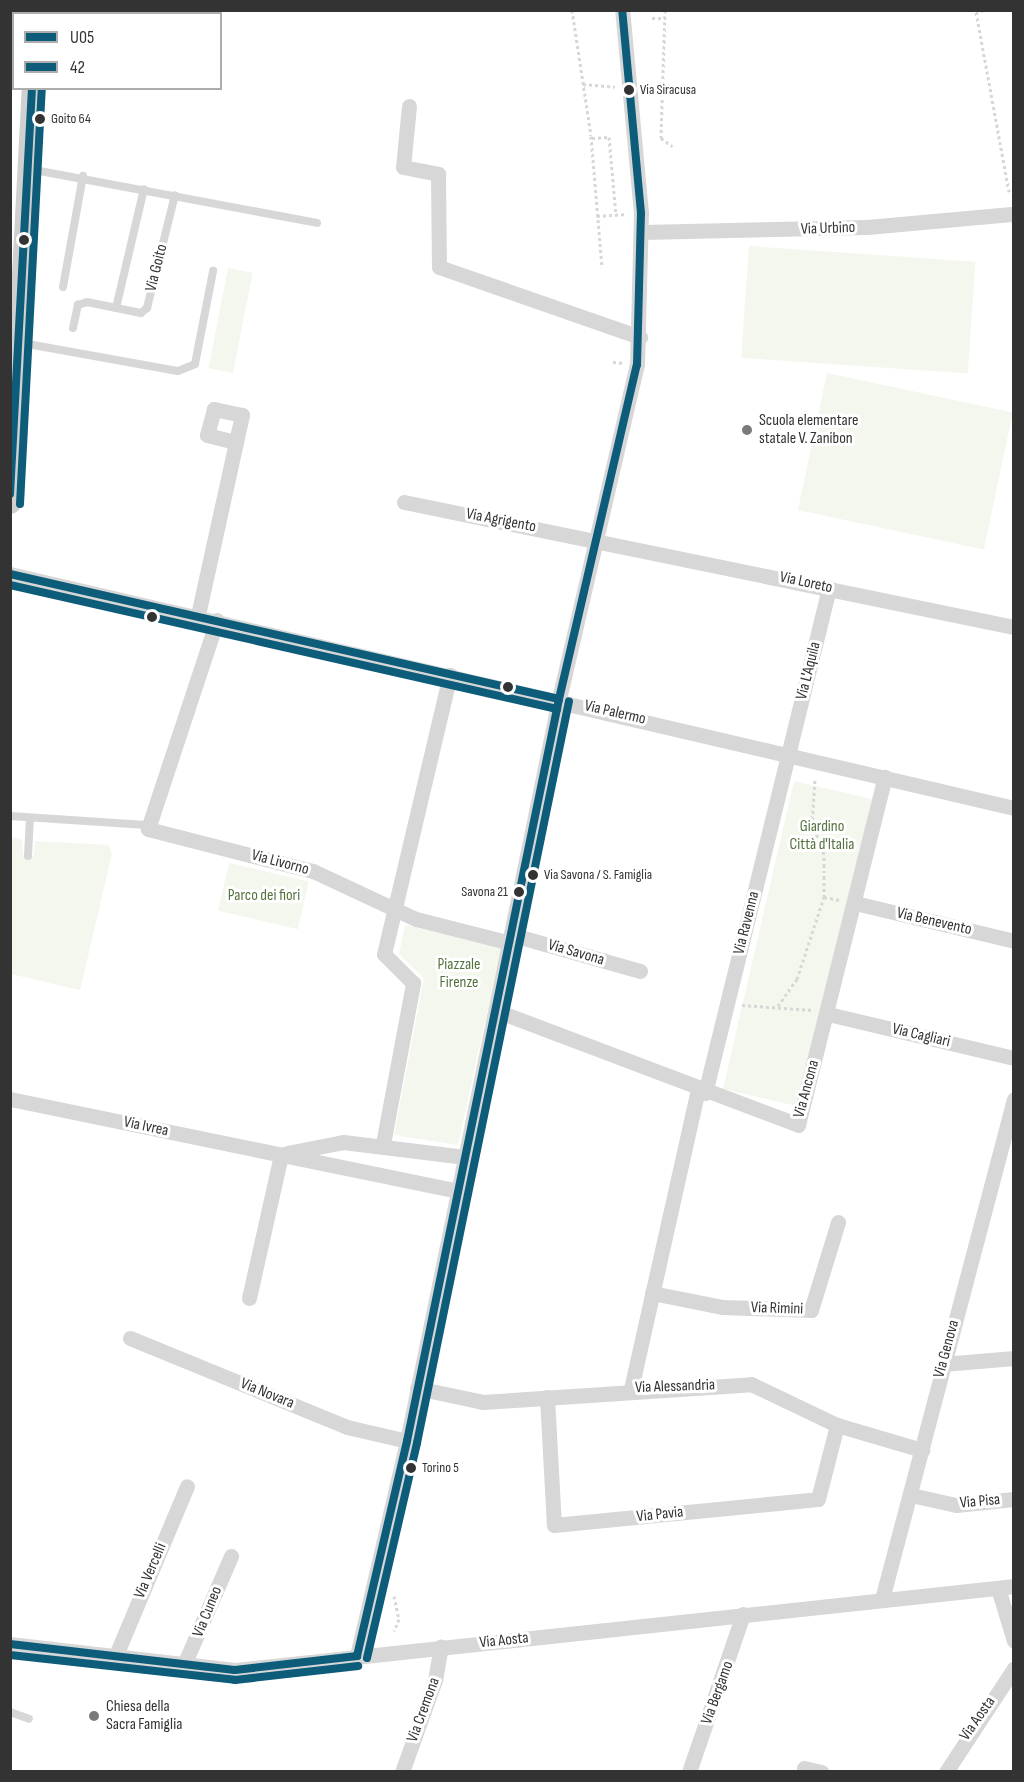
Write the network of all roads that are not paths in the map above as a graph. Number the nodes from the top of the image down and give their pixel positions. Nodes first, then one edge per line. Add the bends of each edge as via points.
1 (622, 10) edge
2 (32, 90) edge
3 (409, 106) dead end
4 (29, 169) junction
5 (83, 176) junction
6 (144, 189) junction
7 (175, 195) junction
8 (1014, 214) edge
9 (317, 223) dead end
10 (642, 232) junction
11 (213, 271) dead end
12 (63, 287) dead end
13 (116, 308) junction
14 (73, 328) dead end
15 (640, 337) junction
16 (22, 343) junction
17 (236, 442) dead end
18 (404, 502) dead end
19 (10, 503) edge
20 (598, 540) junction
21 (10, 574) edge
22 (829, 588) junction
23 (198, 615) junction
24 (217, 620) junction
25 (1014, 627) edge
26 (450, 675) junction
27 (559, 699) junction
28 (789, 754) junction
29 (885, 777) junction
30 (1014, 808) edge
31 (10, 816) edge
32 (30, 818) junction
33 (153, 829) junction
34 (28, 856) dead end
35 (855, 903) junction
36 (395, 909) junction
37 (512, 939) junction
38 (1014, 941) edge
39 (640, 971) dead end
40 (497, 1011) junction
41 (828, 1014) junction
42 (1014, 1058) edge
43 (702, 1092) junction
44 (10, 1099) edge
45 (1014, 1099) edge
46 (383, 1144) junction
47 (281, 1155) junction
48 (465, 1157) junction
49 (457, 1191) junction
50 (838, 1222) dead end
51 (652, 1293) junction
52 (249, 1298) dead end
53 (130, 1338) dead end
54 (1014, 1358) edge
55 (943, 1364) junction
56 (417, 1388) junction
57 (631, 1389) junction
58 (547, 1396) junction
59 (837, 1425) junction
60 (407, 1441) junction
61 (922, 1450) junction
62 (187, 1486) dead end
63 (911, 1495) junction
64 (1014, 1499) edge
65 (231, 1556) dead end
66 (1014, 1586) edge
67 (998, 1588) junction
68 (882, 1599) junction
69 (742, 1614) junction
70 (1014, 1641) edge
71 (10, 1644) edge
72 (441, 1647) junction
73 (116, 1655) junction
74 (357, 1656) junction
75 (183, 1667) junction
76 (1014, 1668) edge
77 (10, 1712) edge
78 (30, 1719) dead end
79 (804, 1768) dead end
80 (402, 1772) edge
81 (688, 1772) edge
82 (822, 1772) edge
83 (946, 1772) edge

1 - 10 street
2 - 4 main road
3 - 15 street via 403,167 438,174 439,267
4 - 5 lane
4 - 16 main road
5 - 6 lane
5 - 12 lane
6 - 7 lane
6 - 13 lane, Via Goito
7 - 9 lane
7 - 13 lane, Via Goito via 147,308 141,313
8 - 10 street, Via Urbino via 897,226
10 - 15 street
11 - 16 lane via 195,364 178,371
13 - 14 lane, Via Goito via 78,305
15 - 20 street
16 - 19 main road
17 - 23 street
18 - 20 street, Via Agrigento
20 - 22 street, Via Loreto
20 - 27 street
21 - 23 street, Via Palermo
22 - 25 street, Via Loreto
22 - 28 street, Via L'Aquila
23 - 24 street, Via Palermo
24 - 26 street, Via Palermo
24 - 33 street
26 - 27 street, Via Palermo
26 - 36 street
27 - 28 street, Via Palermo
27 - 37 street
28 - 29 street, Via Palermo
28 - 43 street, Via Ravenna
29 - 30 street, Via Palermo
29 - 35 street, Via Ancona
31 - 32 lane
32 - 33 lane
32 - 34 lane
33 - 36 street, Via Livorno via 313,871
35 - 38 street, Via Benevento
35 - 41 street, Via Ancona
36 - 37 street, Via Livorno
36 - 46 street via 384,954 413,983
37 - 39 street, Via Savona
37 - 40 street
40 - 43 street, Via Ancona
40 - 48 street
41 - 42 street, Via Cagliari
41 - 43 street, Via Ancona via 798,1125
43 - 51 street, Via Ravenna
44 - 47 street, Via Ivrea
45 - 55 street, Via Genova
46 - 47 street, Via Ivrea via 343,1142
46 - 48 street, Via Ivrea
47 - 49 street, Via Ivrea
47 - 52 street
48 - 49 street
49 - 56 street
50 - 51 street, Via Rimini via 811,1310 722,1307
51 - 57 street, Via Ravenna
53 - 60 street, Via Novara via 347,1427
54 - 55 street
55 - 61 street, Via Genova
56 - 58 street, Via Alessandria via 483,1402
56 - 60 street
57 - 58 street, Via Alessandria
57 - 59 street, Via Alessandria via 751,1384
58 - 59 street, Via Pavia via 554,1525 818,1498
59 - 61 street, Via Alessandria
60 - 74 street
61 - 63 street, Via Genova
62 - 73 street, Via Vercelli
63 - 64 street, Via Pisa via 956,1505
63 - 68 street, Via Genova
65 - 75 street, Via Cuneo
66 - 67 street, Via Aosta
67 - 68 street, Via Aosta
67 - 70 street
68 - 69 street, Via Aosta
69 - 72 street, Via Aosta
69 - 81 street, Via Bergamo
71 - 73 street, Via Aosta
72 - 74 street, Via Aosta
72 - 80 street, Via Cremona via 438,1673
73 - 75 street, Via Aosta
74 - 75 street, Via Aosta via 235,1670
76 - 83 street, Via Aosta
77 - 78 lane
79 - 82 street

